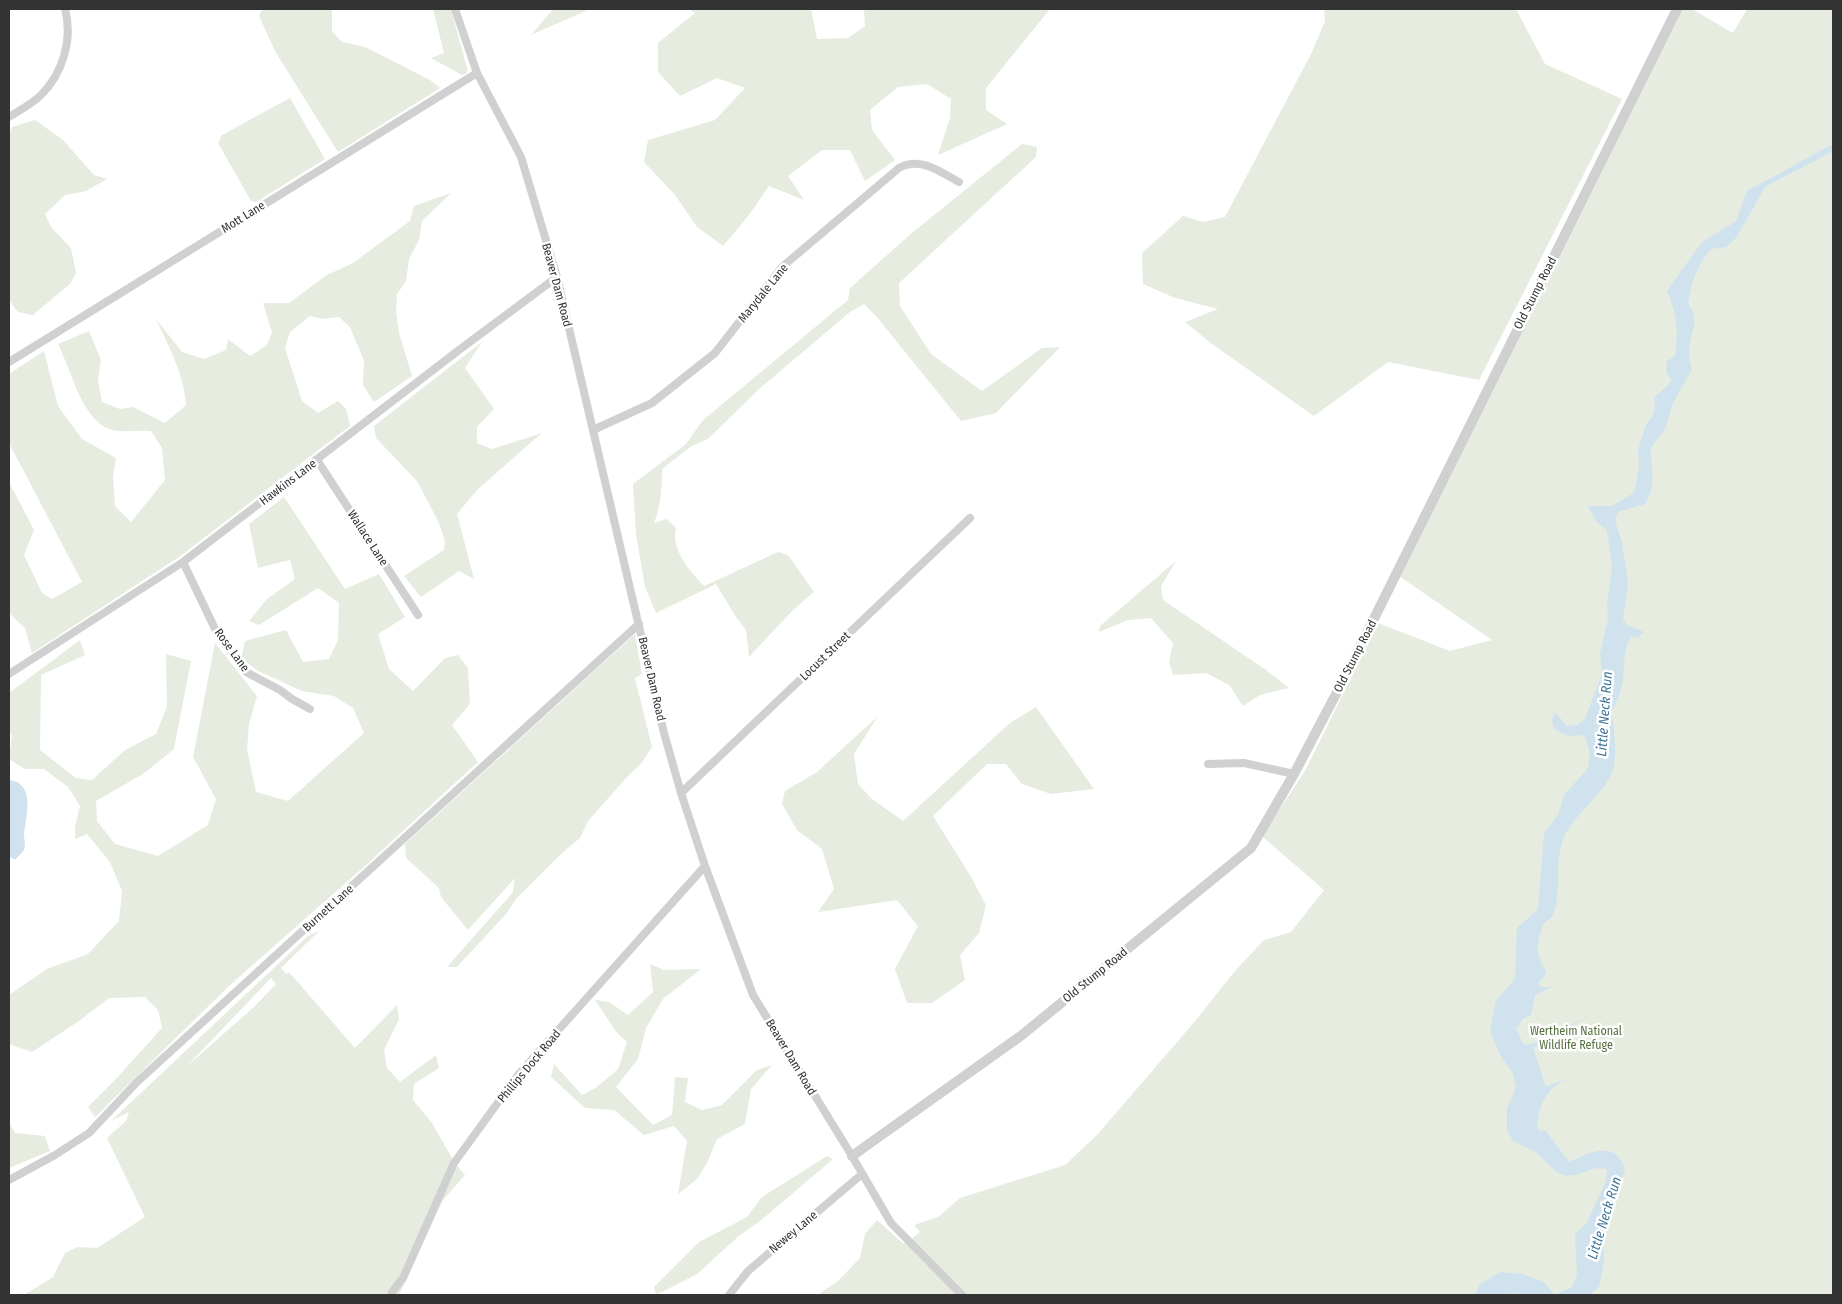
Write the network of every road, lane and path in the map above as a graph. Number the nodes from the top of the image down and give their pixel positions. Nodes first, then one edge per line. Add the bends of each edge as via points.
1 (65, 9) edge
2 (455, 9) edge
3 (1676, 9) edge
4 (478, 73) junction
5 (9, 117) edge
6 (959, 182) dead end
7 (557, 277) junction
8 (9, 362) edge
9 (593, 430) junction
10 (318, 460) junction
11 (970, 518) dead end
12 (183, 562) junction
13 (418, 616) dead end
14 (640, 624) junction
15 (9, 674) edge
16 (310, 709) dead end
17 (1208, 764) dead end
18 (1294, 774) junction
19 (681, 793) junction
20 (705, 866) junction
21 (852, 1156) junction
22 (862, 1174) junction
23 (9, 1180) edge
24 (392, 1292) dead end
25 (729, 1295) edge
26 (962, 1295) edge

1 - 5 street via 68,40 57,72 42,94
2 - 4 street, Beaver Dam Road
3 - 18 street, Old Stump Road
4 - 7 street, Beaver Dam Road via 521,157
4 - 8 street, Mott Lane
6 - 9 street, Marydale Lane via 924,164 914,162 899,168 782,267 716,352 652,403
7 - 9 street, Beaver Dam Road
7 - 10 street, Hawkins Lane
9 - 14 street, Beaver Dam Road
10 - 12 street, Hawkins Lane
10 - 13 street, Wallace Lane
11 - 19 street, Locust Street
12 - 15 street, Hawkins Lane
12 - 16 street, Rose Lane via 217,633 246,672
14 - 19 street, Beaver Dam Road
14 - 23 street, Burnett Lane via 137,1082 89,1133
17 - 18 street via 1244,763
18 - 21 street, Old Stump Road via 1251,848 1022,1035
19 - 20 street, Beaver Dam Road
20 - 21 street, Beaver Dam Road via 754,994
20 - 24 street, Phillips Dock Road via 518,1075 454,1164 403,1278
21 - 22 street, Beaver Dam Road
22 - 25 street, Newey Lane via 748,1271
22 - 26 street, Beaver Dam Road via 891,1223

